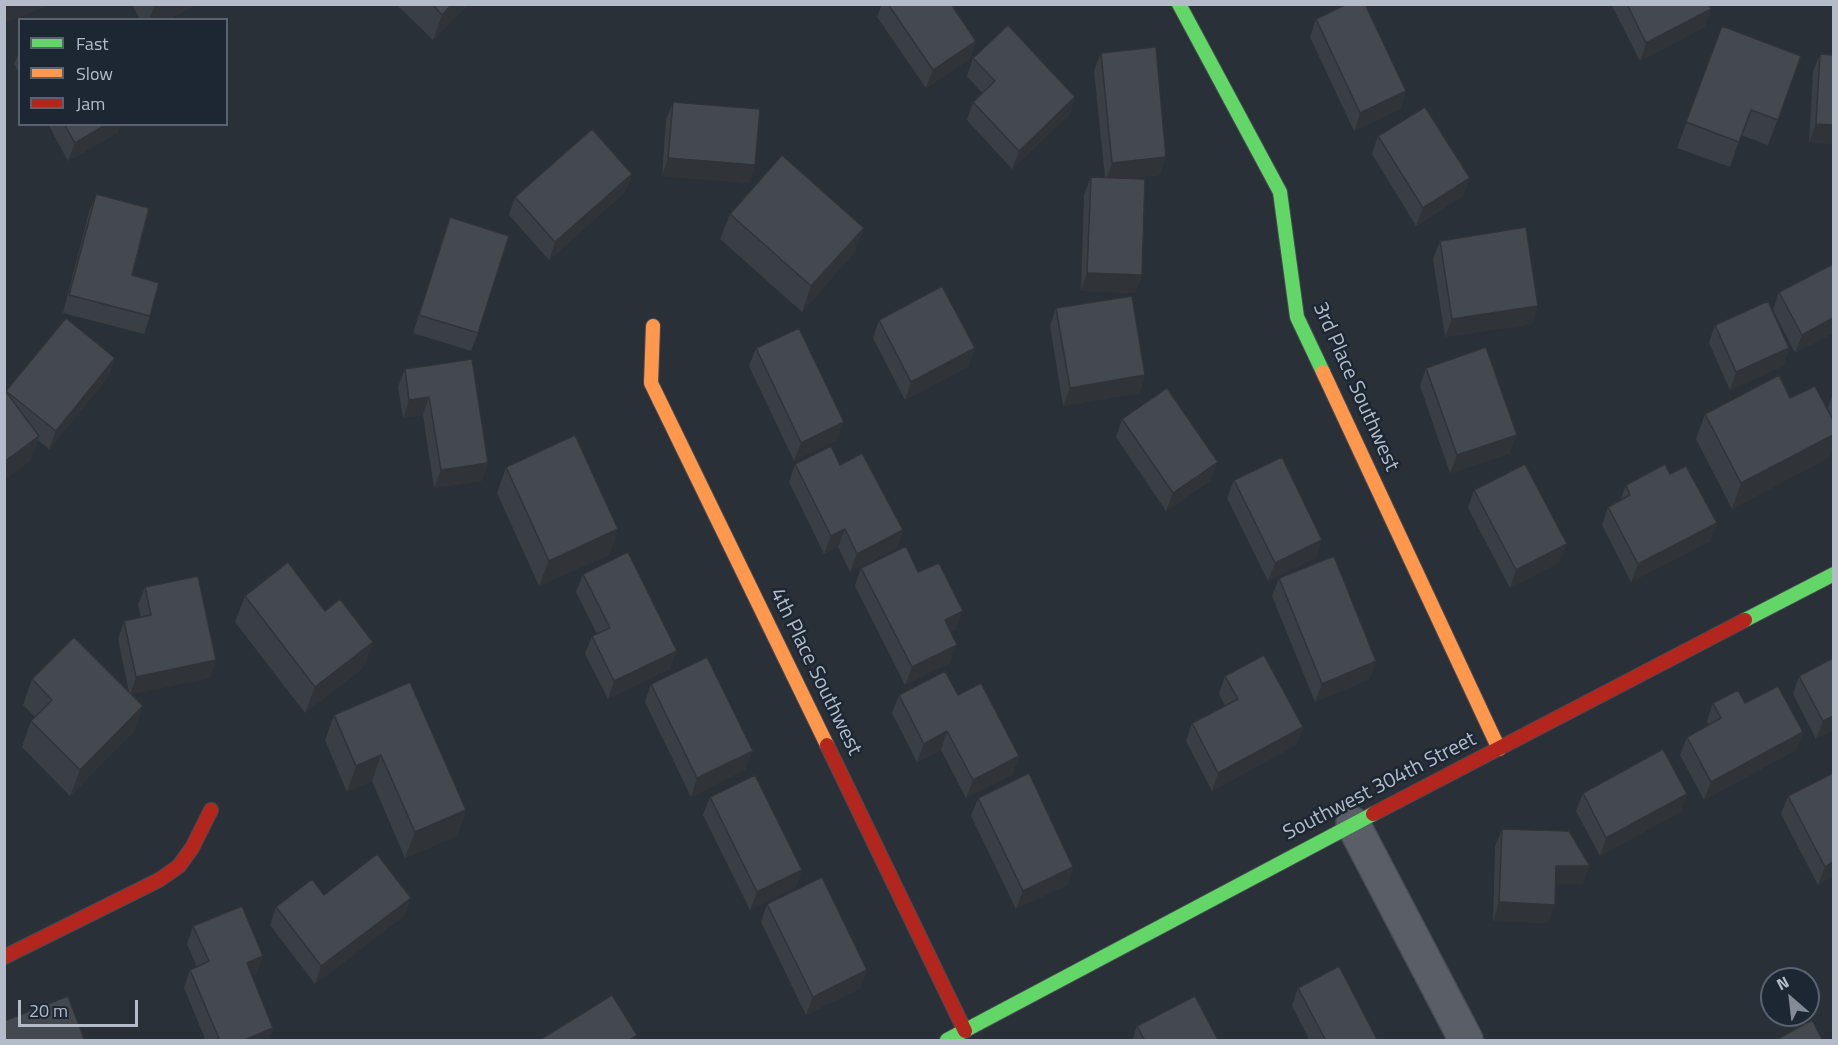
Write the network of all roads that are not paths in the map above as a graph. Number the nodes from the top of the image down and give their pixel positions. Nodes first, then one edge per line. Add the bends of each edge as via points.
1 (1179, 4) edge
2 (653, 326) dead end
3 (1833, 574) edge
4 (1499, 750) junction
5 (211, 810) dead end
6 (1353, 824) junction
7 (4, 957) edge
8 (965, 1031) junction
9 (947, 1041) edge
10 (1466, 1041) edge

1 - 4 street, 3rd Place Southwest via 1280,192 1298,317
2 - 8 street, 4th Place Southwest via 651,383
3 - 4 street, Southwest 304th Street
4 - 6 street, Southwest 304th Street
5 - 7 street via 179,866
6 - 8 street, Southwest 304th Street
6 - 10 street
8 - 9 street, Southwest 304th Street

